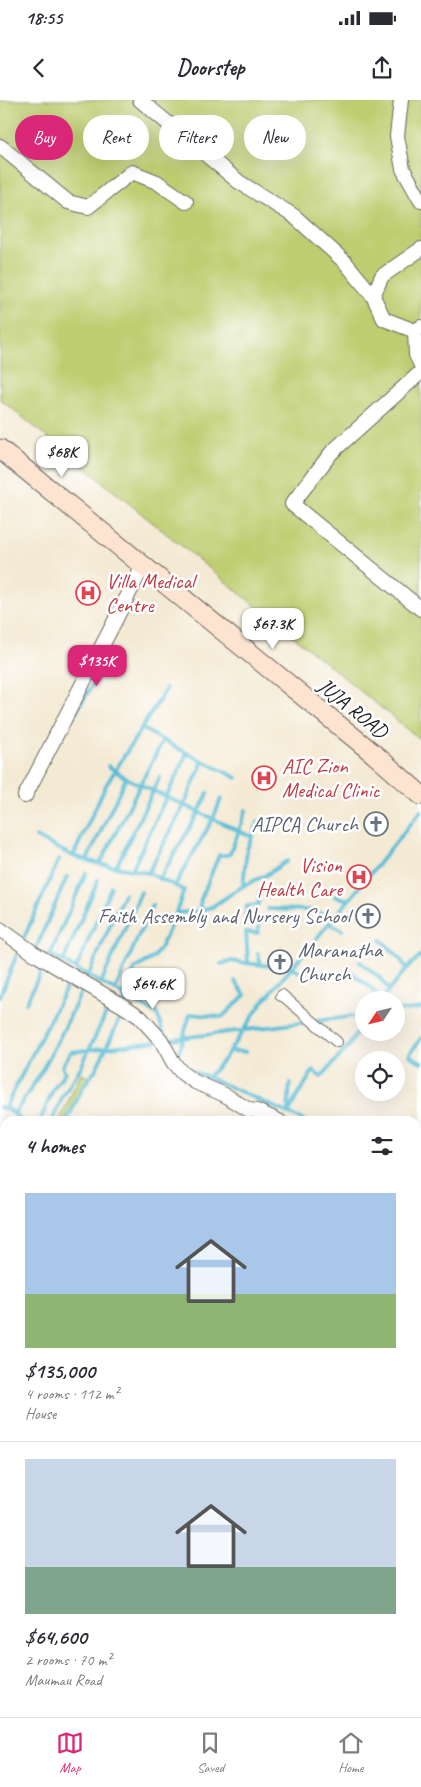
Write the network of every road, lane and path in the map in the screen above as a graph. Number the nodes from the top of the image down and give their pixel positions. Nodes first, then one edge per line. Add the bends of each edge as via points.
1 (140, 100) edge
2 (401, 100) edge
3 (0, 146) edge
4 (421, 201) edge
5 (186, 202) dead end
6 (421, 249) edge
7 (373, 296) junction
8 (418, 329) edge
9 (421, 365) edge
10 (421, 372) edge
11 (0, 449) edge
12 (143, 566) junction
13 (421, 609) edge
14 (421, 795) edge
15 (25, 796) dead end
16 (0, 929) edge
17 (281, 996) dead end
18 (337, 1042) dead end
19 (269, 1116) edge

1 - 7 street via 239,182 294,216 345,262
2 - 4 street via 396,136 403,169
3 - 5 street via 68,202 88,207 132,172 157,182
6 - 7 street via 382,276
7 - 8 street via 384,319
8 - 9 street via 416,355
10 - 13 street via 332,452 292,504
11 - 12 main road, JUJA ROAD
12 - 14 main road, JUJA ROAD
12 - 15 street
16 - 19 street via 34,954 140,1017 161,1040 173,1062 195,1082 225,1095 248,1110
17 - 18 street

